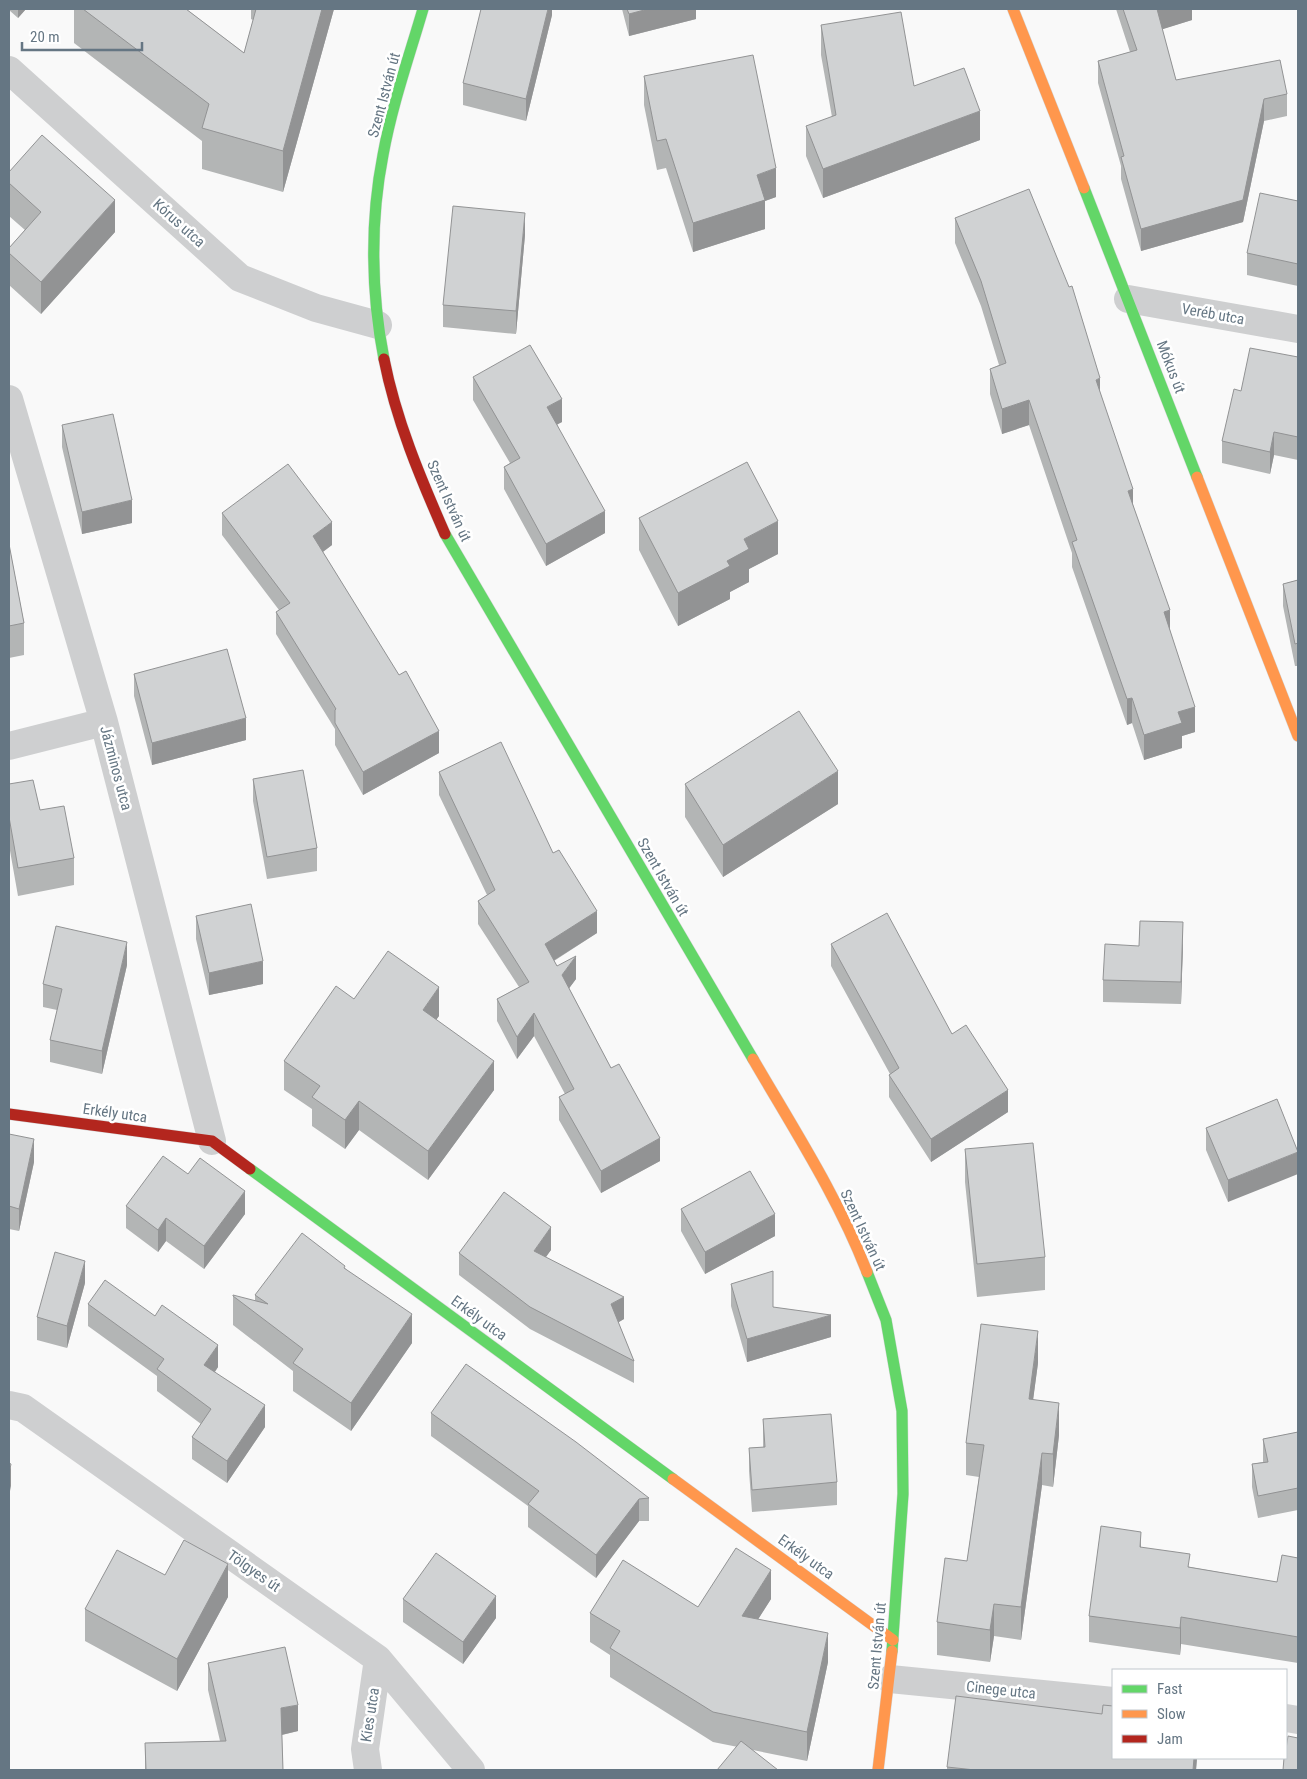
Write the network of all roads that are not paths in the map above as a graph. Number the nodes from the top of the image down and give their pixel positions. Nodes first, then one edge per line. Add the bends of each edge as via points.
1 (423, 9) edge
2 (1013, 9) edge
3 (9, 70) edge
4 (1128, 299) junction
5 (378, 325) junction
6 (1298, 329) edge
7 (9, 399) edge
8 (104, 722) junction
9 (1298, 736) edge
10 (9, 746) edge
11 (9, 1114) edge
12 (212, 1141) junction
13 (9, 1405) edge
14 (893, 1640) junction
15 (378, 1660) junction
16 (890, 1679) junction
17 (1112, 1701) edge
18 (368, 1770) edge
19 (471, 1770) edge
20 (878, 1770) edge

1 - 5 street, Szent István út via 392,116 379,177 375,245
2 - 4 street, Mókus út
3 - 5 street, Kórus utca via 240,278 316,308
4 - 6 street, Veréb utca
4 - 9 street, Mókus út
5 - 14 street, Szent István út via 394,402 444,534 814,1164 855,1241 886,1320 902,1411 903,1494
7 - 8 street, Jázminos utca
8 - 10 street
8 - 12 street, Jázminos utca
11 - 12 street, Erkély utca
12 - 14 street, Erkély utca
13 - 15 street, Tölgyes út via 23,1408
14 - 16 street, Szent István út
15 - 18 street, Kies utca via 365,1750
15 - 19 street, Tölgyes út
16 - 17 street, Cinege utca
16 - 20 street, Szent István út

